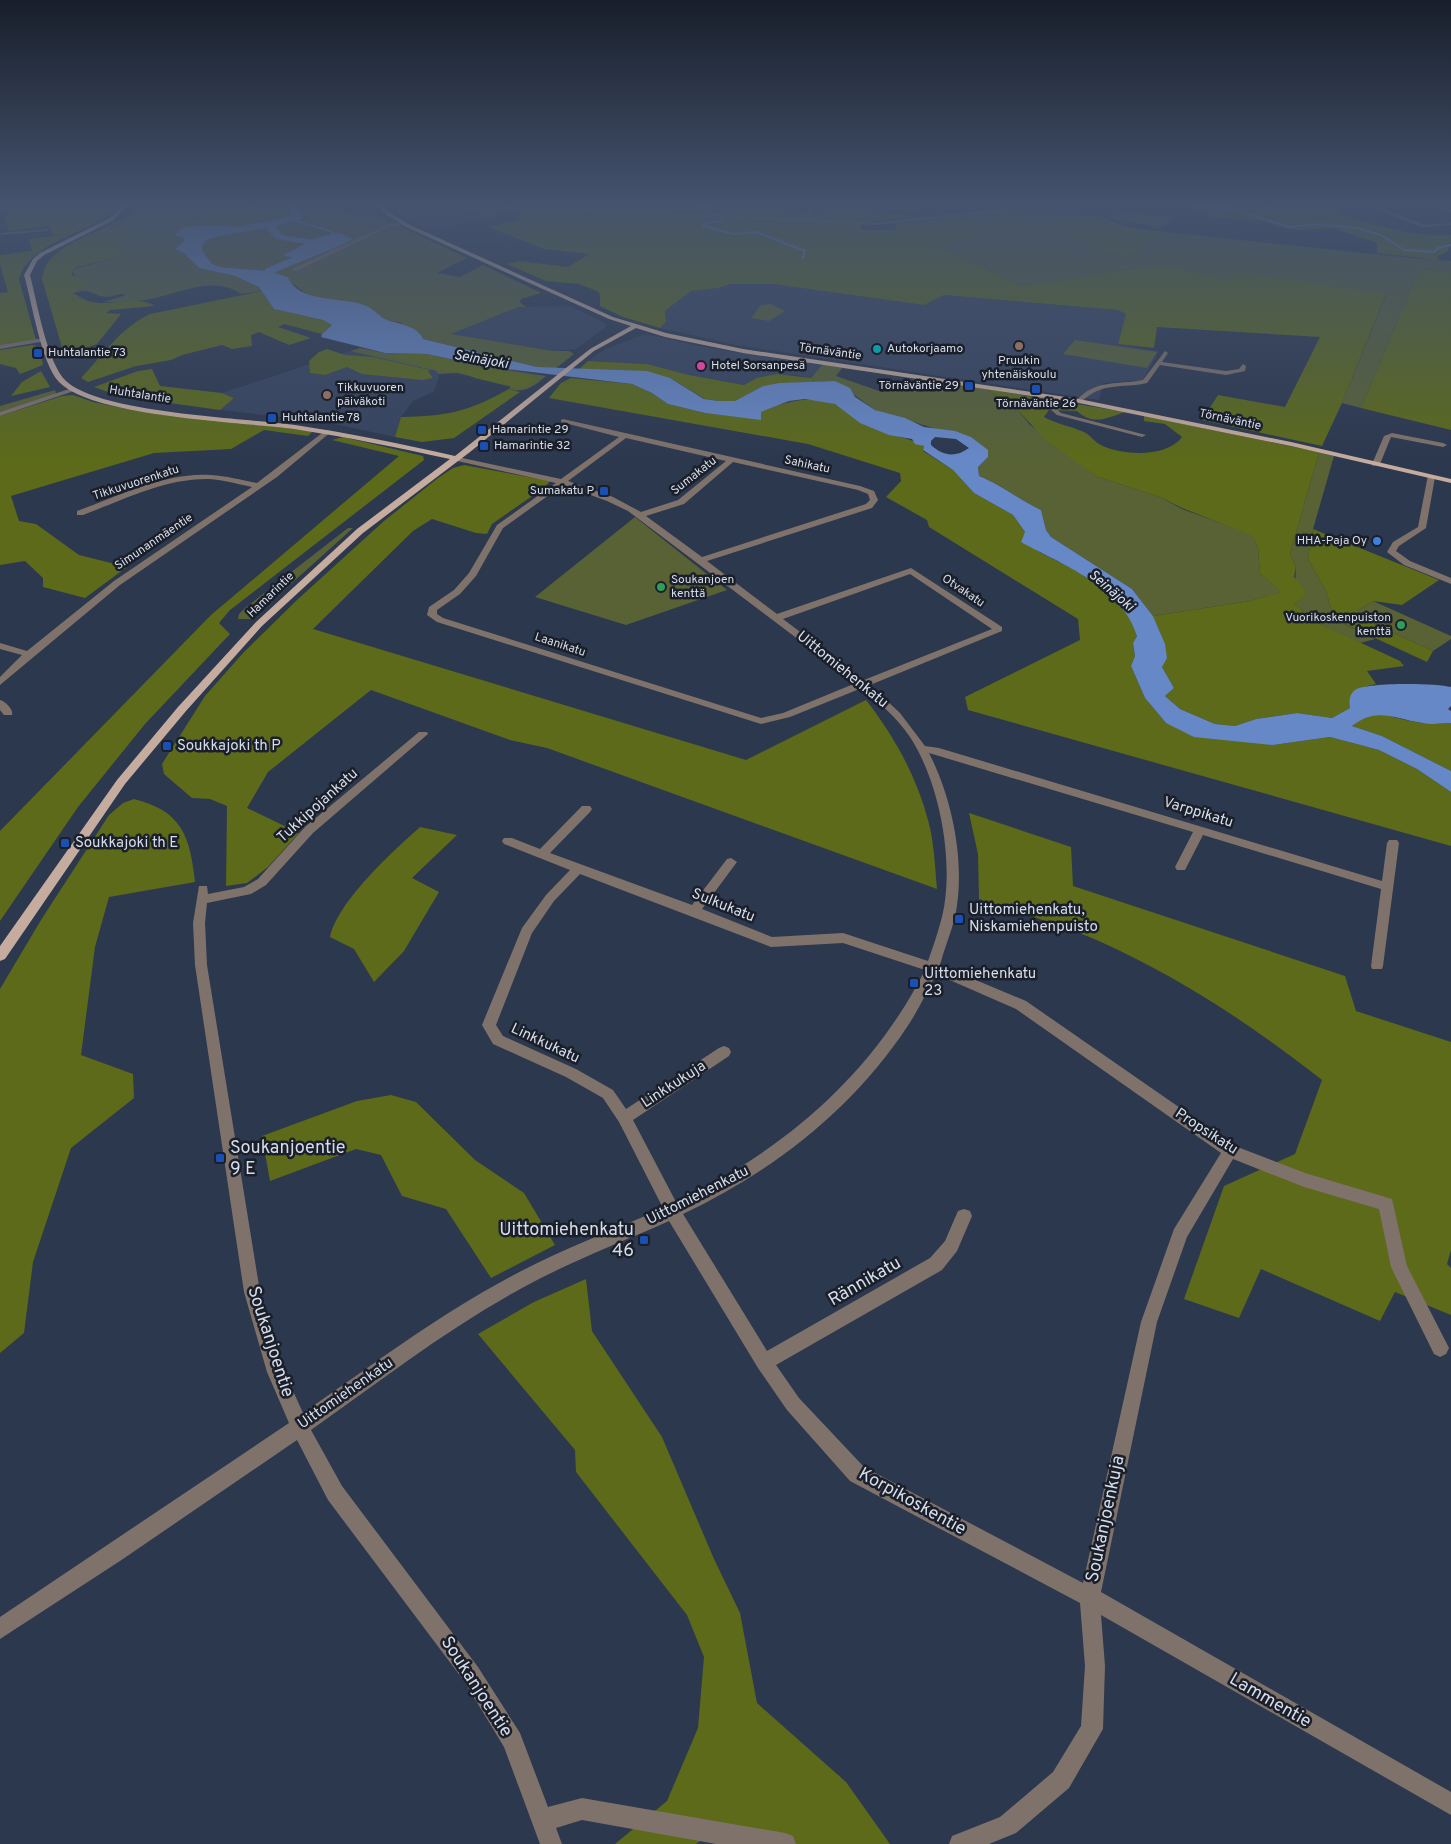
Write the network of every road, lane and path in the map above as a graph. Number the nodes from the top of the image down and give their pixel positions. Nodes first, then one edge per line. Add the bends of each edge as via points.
1 (30, 289) edge
2 (549, 289) edge
3 (634, 327) junction
4 (44, 340) junction
5 (0, 347) edge
6 (1165, 353) dead end
7 (1159, 363) junction
8 (1243, 366) dead end
9 (72, 390) junction
10 (1035, 393) junction
11 (1079, 401) junction
12 (0, 414) edge
13 (563, 422) dead end
14 (328, 431) junction
15 (1142, 435) dead end
16 (625, 436) junction
17 (1443, 445) dead end
18 (456, 458) junction
19 (732, 460) junction
20 (1376, 464) junction
21 (1431, 477) junction
22 (564, 481) junction
23 (1451, 481) edge
24 (258, 486) junction
25 (80, 513) dead end
26 (640, 515) junction
27 (701, 560) junction
28 (1451, 581) edge
29 (776, 618) junction
30 (0, 646) edge
31 (29, 654) junction
32 (0, 682) edge
33 (864, 685) junction
34 (0, 703) edge
35 (8, 713) dead end
36 (423, 734) dead end
37 (922, 749) junction
38 (586, 809) dead end
39 (1200, 830) junction
40 (508, 841) dead end
41 (1393, 843) dead end
42 (543, 853) junction
43 (731, 862) dead end
44 (1181, 868) dead end
45 (578, 869) junction
46 (1388, 887) junction
47 (202, 895) joint
48 (694, 911) junction
49 (0, 956) edge
50 (1377, 966) dead end
51 (933, 967) junction
52 (724, 1052) dead end
53 (624, 1118) junction
54 (1230, 1152) junction
55 (673, 1212) junction
56 (964, 1216) dead end
57 (1440, 1348) dead end
58 (764, 1362) junction
59 (300, 1427) junction
60 (1090, 1597) junction
61 (0, 1629) edge
62 (1451, 1804) edge
63 (543, 1820) junction
64 (551, 1844) edge
65 (785, 1844) edge
66 (960, 1844) edge

1 - 4 main road, Huhtalantie
2 - 3 main road, Törnäväntie
3 - 10 main road, Törnäväntie via 743,351
3 - 18 main road, Hamarintie via 603,342
4 - 5 street
4 - 9 main road, Huhtalantie via 52,368 59,380
6 - 7 street
7 - 8 street via 1226,374 1242,371
7 - 11 street via 1146,382 1097,386 1087,391
9 - 12 street
9 - 14 main road, Huhtalantie via 126,406
10 - 11 main road, Törnäväntie
10 - 15 street via 1064,416
11 - 20 main road, Törnäväntie
13 - 16 street, Sahikatu
14 - 18 main road, Huhtalantie
14 - 24 street, Simunanmäentie
16 - 19 street, Sahikatu
16 - 22 street
17 - 20 street via 1388,436
18 - 22 street, Uittomiehenkatu
18 - 49 main road, Hamarintie via 360,531 247,638 122,782
19 - 26 street, Sumakatu via 680,502
19 - 27 street, Sahikatu via 860,488 871,494 874,500 869,506
20 - 21 main road, Törnäväntie
21 - 23 main road, Törnäväntie
21 - 28 street via 1422,528 1399,542 1392,552 1407,564
22 - 26 street, Uittomiehenkatu via 601,494
22 - 33 street, Laanikatu via 500,527 473,574 457,592 432,609 432,615 761,720 786,715
24 - 25 street, Tikkuvuorenkatu via 210,477 190,478
24 - 31 street, Simunanmäentie via 136,569
26 - 27 street, Uittomiehenkatu
27 - 29 street, Uittomiehenkatu
29 - 33 street, Uittomiehenkatu
29 - 33 street, Otvakatu via 911,571 999,629
30 - 31 street
31 - 32 street, Simunanmäentie
33 - 37 street, Uittomiehenkatu via 908,728
34 - 35 street
36 - 47 street, Tukkipojankatu via 309,830 262,882 240,892
37 - 39 street, Varppikatu via 943,752
37 - 51 street, Uittomiehenkatu via 950,822 953,857 952,894
38 - 42 street
39 - 44 street
39 - 46 street, Varppikatu
40 - 42 street, Sulkukatu
41 - 46 street
42 - 45 street, Sulkukatu
43 - 48 street
45 - 48 street, Sulkukatu
45 - 53 street, Linkkukatu via 550,898 526,931 490,1025 498,1040 571,1073 608,1094
46 - 50 street
47 - 59 street, Soukanjoentie via 198,923 200,966 252,1292 276,1372
48 - 51 street, Sulkukatu via 771,942 843,938
51 - 54 street, Propsikatu via 1021,1005
51 - 55 street, Uittomiehenkatu via 910,1013 881,1056 844,1095 785,1145 733,1181
52 - 53 street, Linkkukuja
53 - 55 street, Linkkukatu
54 - 57 street, Propsikatu via 1304,1180 1386,1204 1399,1267
54 - 60 street, Soukanjoenkuja via 1180,1234 1149,1322
55 - 58 street, Korpikoskentie
55 - 59 street, Uittomiehenkatu via 596,1243 515,1283 442,1327
56 - 58 street, Rännikatu via 951,1246 936,1264
58 - 60 street, Korpikoskentie via 793,1404 856,1474
59 - 61 street, Uittomiehenkatu
59 - 63 street, Soukanjoentie via 335,1493 472,1674 512,1741
60 - 62 street, Lammentie
60 - 66 street, Soukanjoenkuja via 1095,1666 1092,1729 1061,1780 1008,1825
63 - 64 street, Soukanjoentie
63 - 65 street via 582,1809

